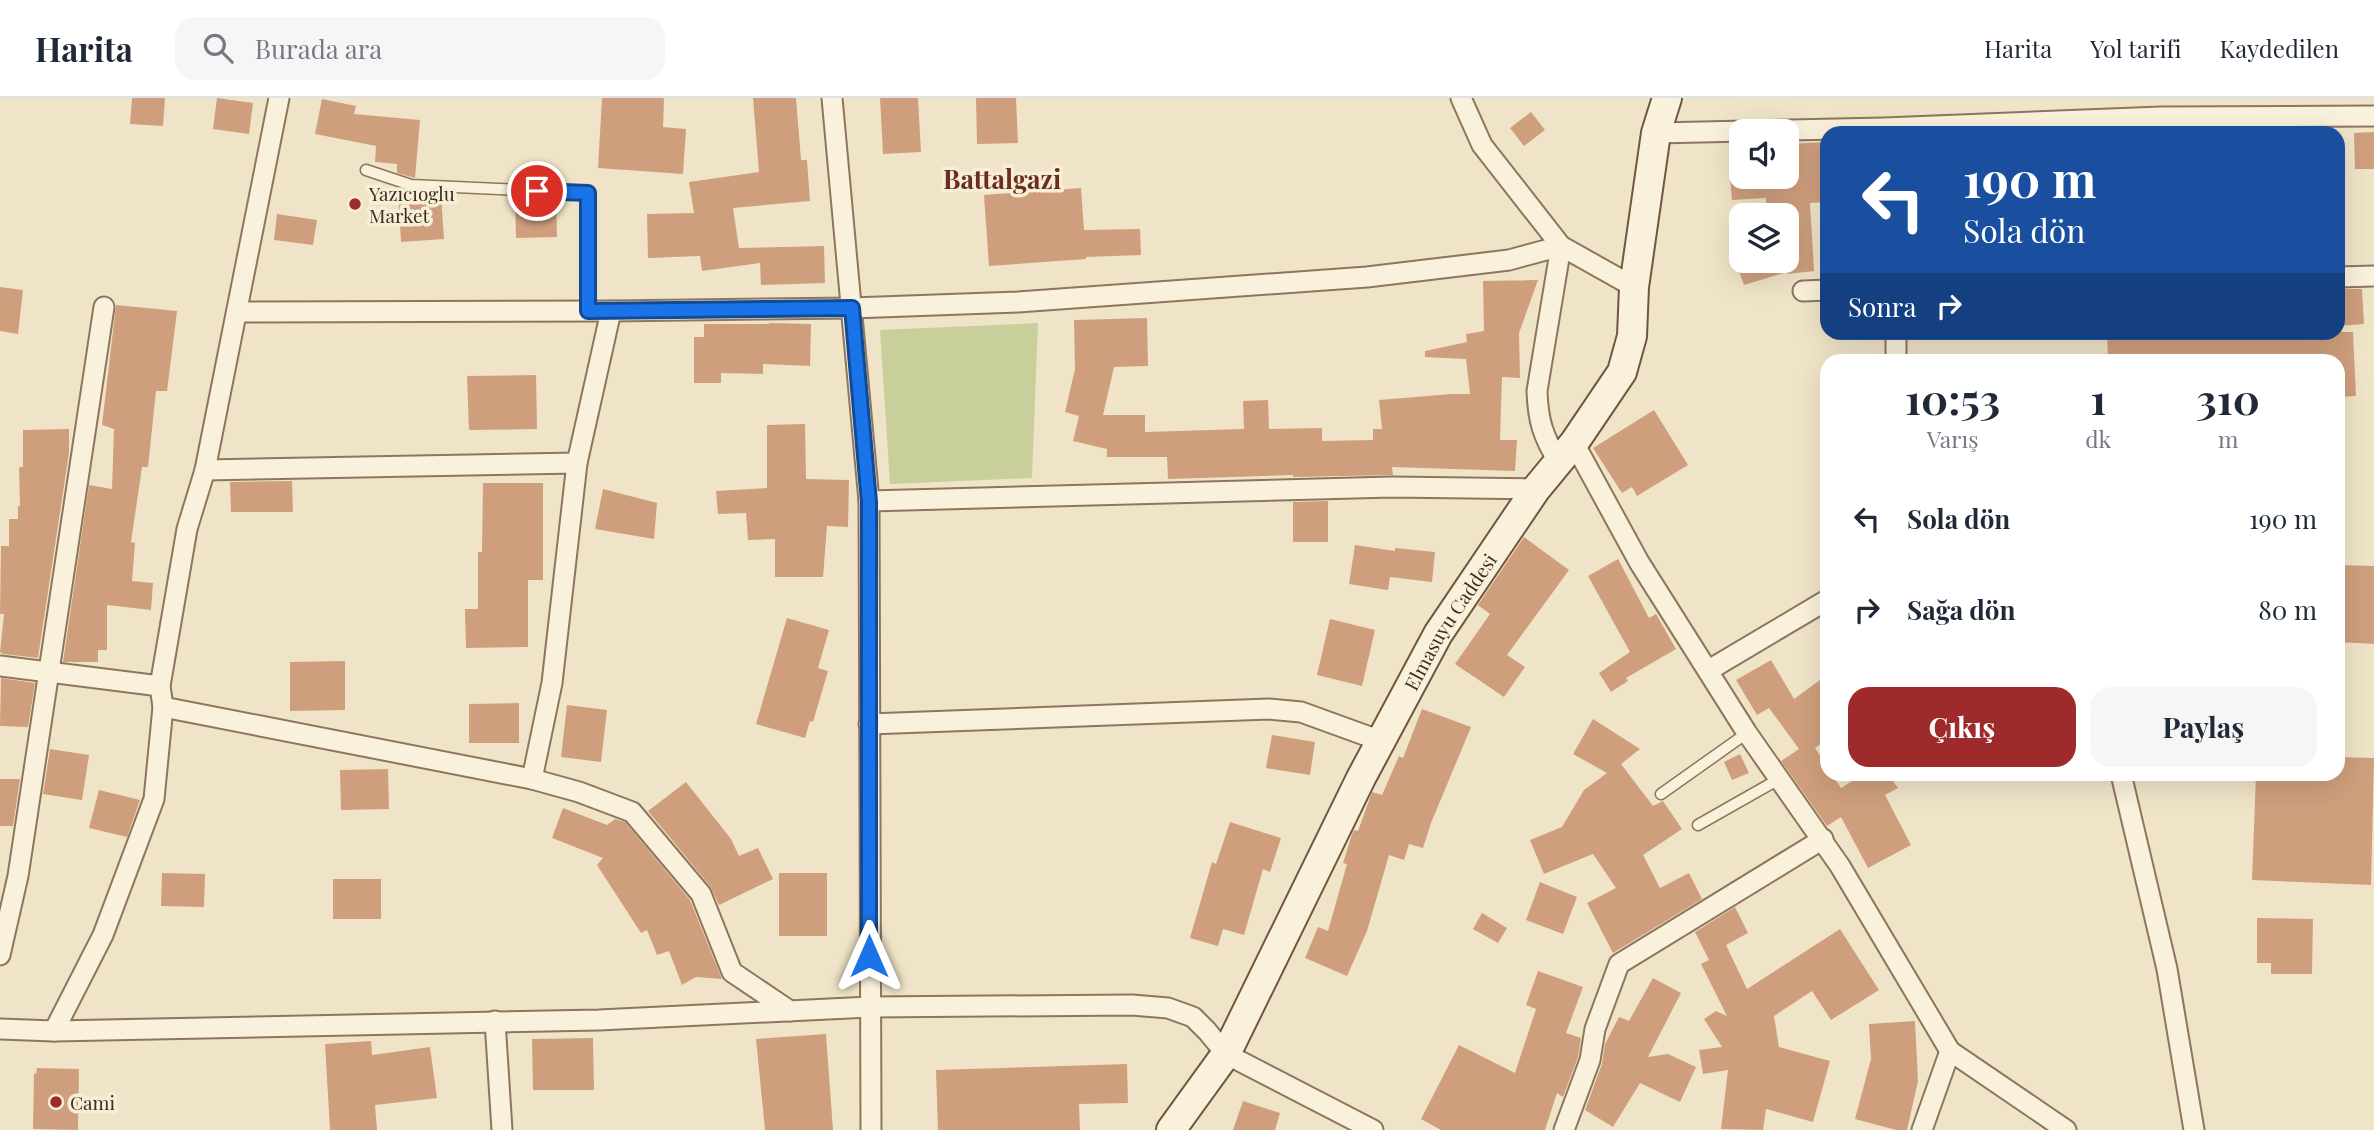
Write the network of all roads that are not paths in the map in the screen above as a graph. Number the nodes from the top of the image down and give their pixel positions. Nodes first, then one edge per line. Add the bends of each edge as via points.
1 (279, 98) edge
2 (832, 98) edge
3 (1461, 98) edge
4 (1667, 98) edge
5 (2374, 116) edge
6 (1983, 126) edge
7 (1820, 132) edge
8 (1656, 133) junction
9 (366, 170) dead end
10 (1561, 246) junction
11 (2345, 276) edge
12 (2374, 276) edge
13 (1634, 287) junction
14 (1820, 290) edge
15 (1803, 291) dead end
16 (104, 307) dead end
17 (852, 308) junction
18 (588, 311) junction
19 (611, 311) junction
20 (238, 312) junction
21 (1566, 452) junction
22 (577, 463) junction
23 (205, 470) junction
24 (1536, 489) junction
25 (869, 502) junction
26 (1820, 604) edge
27 (0, 666) edge
28 (1709, 670) junction
29 (48, 673) junction
30 (160, 686) junction
31 (163, 707) junction
32 (869, 724) junction
33 (1747, 733) junction
34 (1381, 741) junction
35 (532, 779) junction
36 (1779, 779) junction
37 (2123, 781) edge
38 (1661, 794) dead end
39 (1698, 825) dead end
40 (1823, 839) junction
41 (0, 955) edge
42 (870, 1007) junction
43 (790, 1011) junction
44 (495, 1021) junction
45 (0, 1028) edge
46 (54, 1031) junction
47 (1950, 1051) junction
48 (1226, 1054) junction
49 (502, 1130) edge
50 (871, 1130) edge
51 (1171, 1130) edge
52 (1373, 1130) edge
53 (1564, 1130) edge
54 (1922, 1130) edge
55 (2066, 1130) edge
56 (2194, 1130) edge

1 - 20 street
2 - 17 street
3 - 10 street via 1482,145
4 - 8 street, Elmasuyu Caddesi
5 - 6 street via 2161,117
7 - 8 street
8 - 13 street, Elmasuyu Caddesi
9 - 18 lane via 411,185 588,193
10 - 13 street
10 - 17 street via 1509,260 1367,277 1018,302
10 - 21 street via 1536,391 1542,434
11 - 12 street
13 - 21 street, Elmasuyu Caddesi via 1632,336 1622,372
14 - 15 street
16 - 29 street
17 - 19 street
17 - 25 street
18 - 19 street
18 - 20 street
19 - 22 street
20 - 23 street
21 - 24 street, Elmasuyu Caddesi
21 - 28 street
22 - 23 street
22 - 35 street via 552,683
23 - 30 street via 187,529
24 - 25 street via 1392,487
24 - 34 street, Elmasuyu Caddesi via 1438,634
25 - 32 street
26 - 28 street
27 - 29 street
28 - 33 street
29 - 30 street
29 - 41 street via 18,876
30 - 31 street
31 - 35 street
31 - 46 street via 154,799 103,935
32 - 34 street via 1269,709 1301,712
32 - 42 street
33 - 36 street
33 - 38 lane
34 - 48 street, Elmasuyu Caddesi
35 - 43 street via 632,812 701,894 732,972
36 - 39 lane
36 - 40 street
37 - 56 street via 2166,969
40 - 47 street
40 - 53 street via 1619,964
42 - 43 street
42 - 48 street via 1168,1008 1193,1017
42 - 50 street
43 - 44 street
44 - 46 street
44 - 49 street
45 - 46 street
47 - 54 street
47 - 55 street
48 - 51 street, Elmasuyu Caddesi
48 - 52 street

